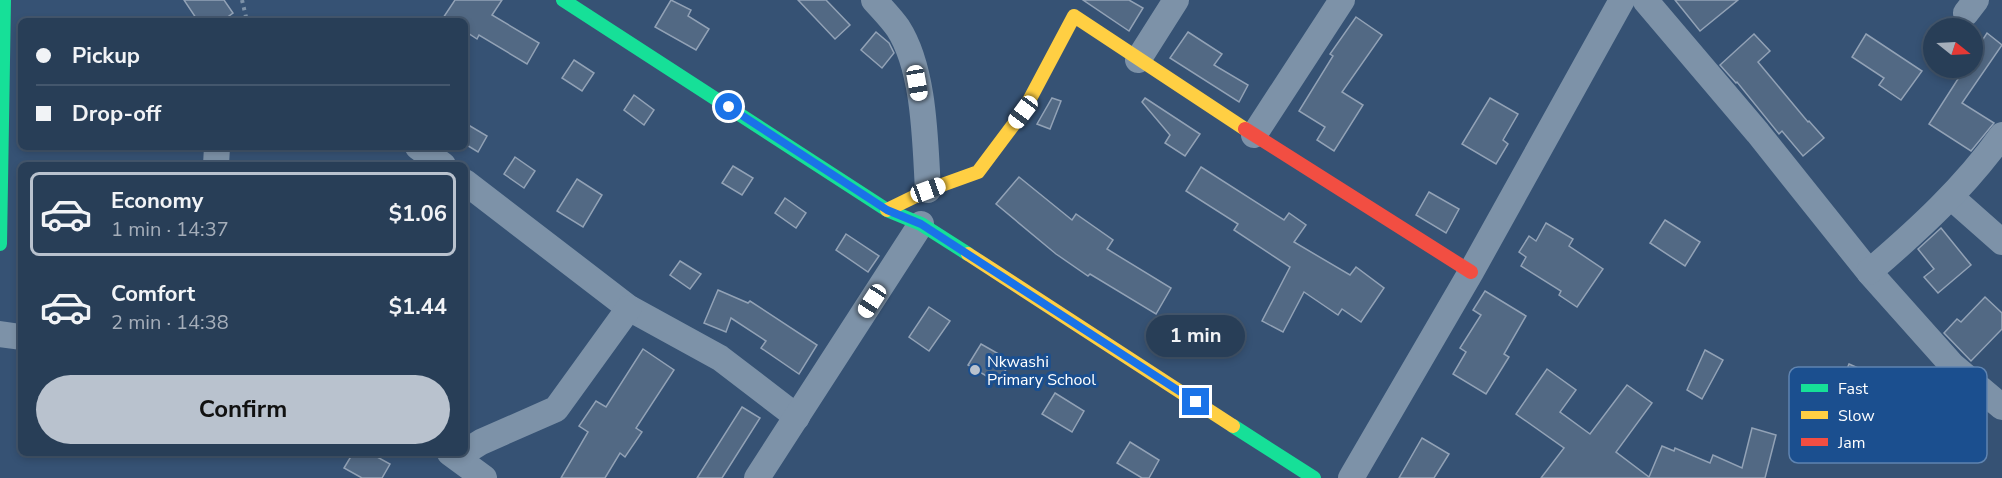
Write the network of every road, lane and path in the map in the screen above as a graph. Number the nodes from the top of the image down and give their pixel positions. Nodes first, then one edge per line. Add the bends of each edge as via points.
1 (4, 0) edge
2 (242, 0) edge
3 (563, 0) edge
4 (874, 0) edge
5 (1176, 0) edge
6 (1342, 0) edge
7 (1622, 0) edge
8 (1645, 0) edge
9 (595, 8) edge
10 (1073, 8) edge
11 (246, 18) edge
12 (1138, 60) junction
13 (1254, 135) junction
14 (2002, 135) edge
15 (422, 150) edge
16 (439, 162) edge
17 (468, 184) edge
18 (928, 190) junction
19 (1951, 197) junction
20 (887, 210) junction
21 (921, 224) junction
22 (2002, 242) edge
23 (0, 244) edge
24 (1470, 272) junction
25 (1869, 272) junction
26 (629, 308) junction
27 (0, 334) edge
28 (18, 337) edge
29 (1954, 367) edge
30 (1987, 394) edge
31 (2002, 407) edge
32 (797, 417) junction
33 (468, 449) edge
34 (460, 456) edge
35 (484, 478) edge
36 (758, 478) edge
37 (1314, 478) edge
38 (1351, 478) edge

1 - 23 street
2 - 11 path
3 - 9 street
4 - 18 street via 898,29 913,63 924,124
5 - 12 street
6 - 13 street
7 - 24 street
8 - 25 street
9 - 20 street
10 - 12 street
10 - 18 street via 1023,112 978,172
12 - 13 street
13 - 24 street
14 - 19 street
15 - 16 street
17 - 26 street
18 - 20 street
19 - 22 street
19 - 25 street
20 - 21 street
21 - 32 street
21 - 37 street
24 - 38 street
25 - 29 street
26 - 32 street via 720,358
26 - 33 street via 556,409
27 - 28 street
30 - 31 street
32 - 36 street
34 - 35 street

